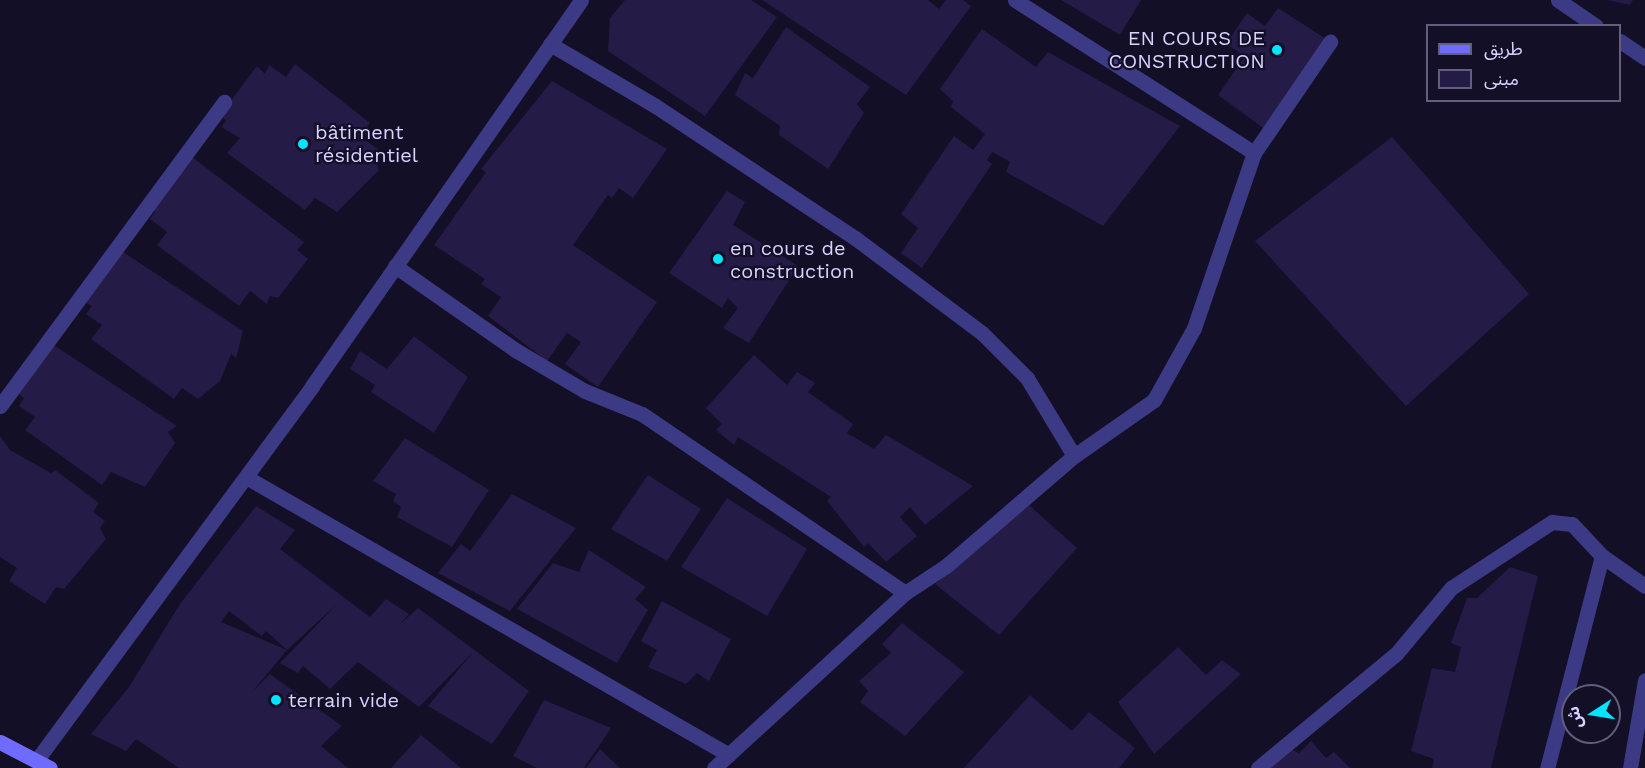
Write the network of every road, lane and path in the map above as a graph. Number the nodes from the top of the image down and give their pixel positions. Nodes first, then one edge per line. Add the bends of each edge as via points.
1 (580, 0) edge
2 (1015, 0) edge
3 (1558, 0) edge
4 (1593, 24) edge
5 (1330, 42) dead end
6 (1621, 42) edge
7 (550, 44) junction
8 (1645, 58) edge
9 (224, 102) dead end
10 (1254, 153) junction
11 (395, 266) junction
12 (0, 406) edge
13 (1074, 456) junction
14 (246, 477) junction
15 (1602, 556) junction
16 (1645, 586) edge
17 (905, 593) junction
18 (1645, 680) edge
19 (0, 742) edge
20 (729, 755) junction
21 (36, 761) junction
22 (51, 768) edge
23 (714, 768) edge
24 (1258, 768) edge
25 (1547, 768) edge
26 (1630, 768) edge

1 - 7 street
2 - 10 street
3 - 4 street
5 - 10 street
6 - 8 street
7 - 11 street
7 - 13 street via 654,105 845,231 982,333 1027,378
9 - 12 street
10 - 13 street via 1194,328 1154,400
11 - 14 street
11 - 17 street via 517,351 585,390 642,414
13 - 17 street via 946,566
14 - 20 street
14 - 21 street
15 - 16 street
15 - 24 street via 1572,524 1552,522 1451,588 1396,654
15 - 25 street
17 - 20 street
18 - 26 street
19 - 21 main road
20 - 23 street
21 - 22 main road

